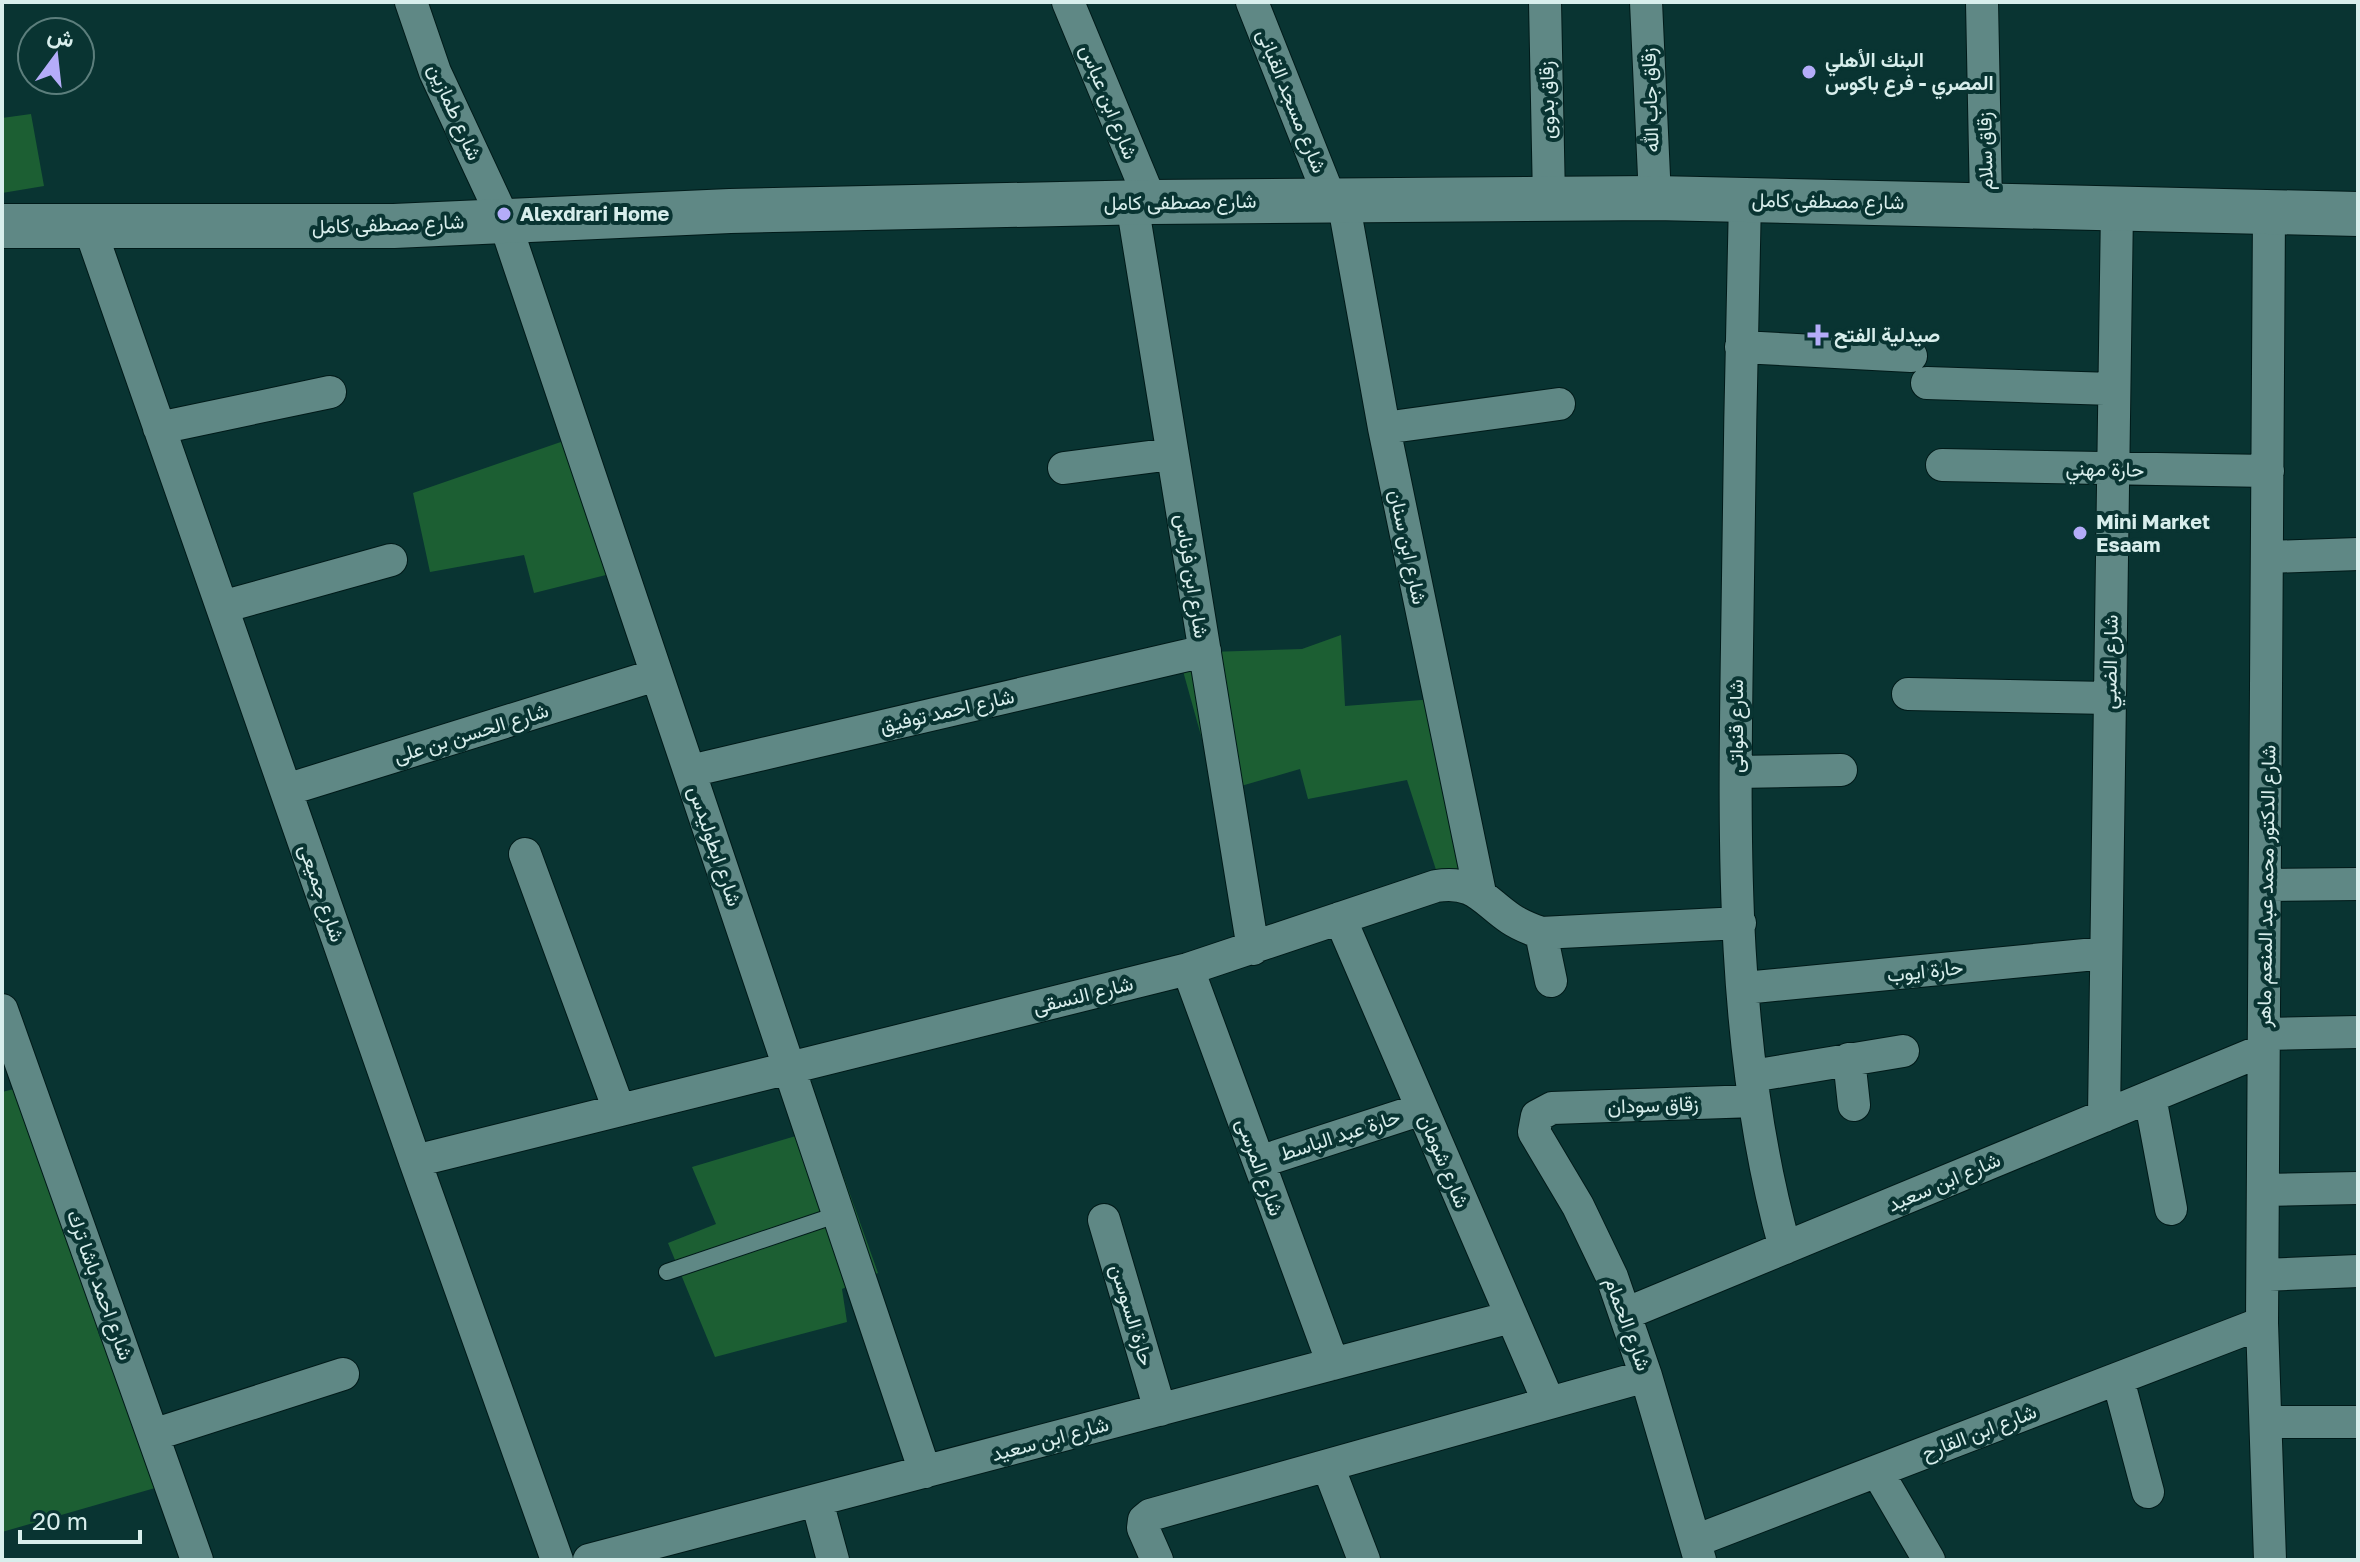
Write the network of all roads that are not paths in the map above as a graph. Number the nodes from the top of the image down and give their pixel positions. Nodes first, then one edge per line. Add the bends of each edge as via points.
1 (411, 2) edge
2 (1068, 2) edge
3 (1252, 2) edge
4 (1545, 2) edge
5 (1646, 2) edge
6 (1982, 2) edge
7 (1655, 198) junction
8 (1549, 199) junction
9 (1745, 199) junction
10 (1337, 200) junction
11 (1141, 202) junction
12 (1986, 204) junction
13 (2117, 208) junction
14 (2269, 212) junction
15 (2358, 214) edge
16 (504, 220) junction
17 (2, 226) edge
18 (89, 226) junction
19 (1741, 347) junction
20 (2113, 389) junction
21 (330, 392) dead end
22 (1559, 404) dead end
23 (159, 428) junction
24 (1384, 428) junction
25 (1172, 454) junction
26 (1942, 465) dead end
27 (1064, 468) dead end
28 (2112, 469) junction
29 (2268, 471) junction
30 (2358, 554) edge
31 (2268, 557) junction
32 (391, 560) dead end
33 (222, 607) junction
34 (1205, 651) junction
35 (656, 675) junction
36 (1908, 694) dead end
37 (2109, 698) junction
38 (1841, 770) dead end
39 (690, 771) junction
40 (1736, 772) junction
41 (286, 790) junction
42 (525, 854) dead end
43 (2358, 884) edge
44 (2267, 885) junction
45 (1480, 893) junction
46 (1340, 918) junction
47 (1740, 923) junction
48 (1541, 933) junction
49 (1253, 949) junction
50 (2106, 953) junction
51 (1188, 969) junction
52 (1551, 981) dead end
53 (1744, 988) junction
54 (2, 1010) edge
55 (2358, 1032) edge
56 (2264, 1042) junction
57 (8, 1049) edge
58 (1903, 1051) dead end
59 (1849, 1059) junction
60 (789, 1067) junction
61 (1753, 1088) junction
62 (2150, 1097) junction
63 (1854, 1105) dead end
64 (1552, 1108) joint
65 (1422, 1109) junction
66 (619, 1110) junction
67 (2104, 1116) junction
68 (415, 1161) junction
69 (1259, 1162) junction
70 (2358, 1188) edge
71 (2264, 1190) junction
72 (2171, 1209) dead end
73 (839, 1214) junction
74 (1104, 1220) dead end
75 (1785, 1248) junction
76 (2358, 1271) edge
77 (667, 1272) dead end
78 (2263, 1275) junction
79 (1625, 1314) junction
80 (1511, 1317) junction
81 (2262, 1323) junction
82 (1333, 1364) junction
83 (343, 1374) dead end
84 (1646, 1376) junction
85 (2118, 1379) junction
86 (1549, 1403) junction
87 (1160, 1410) junction
88 (2266, 1422) junction
89 (2358, 1422) edge
90 (153, 1435) junction
91 (1328, 1466) junction
92 (1877, 1471) junction
93 (925, 1472) junction
94 (2148, 1492) dead end
95 (817, 1501) junction
96 (1698, 1551) edge
97 (197, 1560) edge
98 (557, 1560) edge
99 (589, 1560) edge
100 (833, 1560) edge
101 (1157, 1560) edge
102 (1364, 1560) edge
103 (1929, 1560) edge
104 (2270, 1560) edge

1 - 16 street, شارع طمازين via 435,72
2 - 11 street, شارع ابن عباس
3 - 10 street, شارع مسجد القبانى
4 - 8 street, زقاق بدوى
5 - 7 street, زقاق جاب الله
6 - 12 street, زقاق سلام
7 - 8 main road, شارع مصطفى كامل
7 - 9 main road, شارع مصطفى كامل
8 - 10 main road, شارع مصطفى كامل
9 - 12 main road, شارع مصطفى كامل
9 - 19 street, شارع قنواتى
10 - 11 main road, شارع مصطفى كامل
10 - 24 street, شارع ابن سنان
11 - 16 main road, شارع مصطفى كامل
11 - 25 street, شارع ابن فرناس
12 - 13 main road, شارع مصطفى كامل
13 - 14 main road, شارع مصطفى كامل
13 - 20 street, شارع الضبي
14 - 15 main road, شارع مصطفى كامل
14 - 29 street, شارع الدكتور محمد عبد المنعم ماهر
16 - 18 main road, شارع مصطفى كامل via 321,227
16 - 35 street, شارع ابطوليدس
17 - 18 main road, شارع مصطفى كامل
18 - 23 street, شارع جميعى
19 - 20 street
19 - 40 street, شارع قنواتى
20 - 28 street, شارع الضبي
21 - 23 street
22 - 24 street
23 - 33 street, شارع جميعى
24 - 45 street, شارع ابن سنان
25 - 27 street
25 - 34 street, شارع ابن فرناس
26 - 28 street, حارة مهني
28 - 29 street, حارة مهني
28 - 37 street, شارع الضبي
29 - 31 street, شارع الدكتور محمد عبد المنعم ماهر
30 - 31 street
31 - 44 street, شارع الدكتور محمد عبد المنعم ماهر
32 - 33 street
33 - 41 street, شارع جميعى
34 - 39 street, شارع احمد توفيق
34 - 49 street, شارع ابن فرناس
35 - 39 street, شارع ابطوليدس
35 - 41 street, شارع الحسن بن على
36 - 37 street
37 - 50 street, شارع الضبي
38 - 40 street
39 - 60 street, شارع ابطوليدس
40 - 47 street, شارع قنواتى
41 - 68 street, شارع جميعى
42 - 66 street
43 - 44 street
44 - 56 street, شارع الدكتور محمد عبد المنعم ماهر
45 - 46 street, شارع النسقى via 1458,885 1436,886
45 - 48 street, شارع النسقى via 1511,919
46 - 49 street, شارع النسقى
46 - 65 street, شارع شومان
47 - 48 street
47 - 53 street, شارع قنواتى
48 - 52 street
49 - 51 street, شارع النسقى
50 - 53 street, حارة ايوب
50 - 67 street, شارع الضبي
51 - 60 street, شارع النسقى
51 - 69 street, شارع المرسى
53 - 61 street, شارع قنواتى
54 - 57 street, شارع احمد باشا ترك
55 - 56 street
56 - 62 street, شارع ابن سعيد
56 - 71 street, شارع الدكتور محمد عبد المنعم ماهر
57 - 90 street, شارع احمد باشا ترك
58 - 59 street, زقاق سودان
59 - 61 street, زقاق سودان
59 - 63 street
60 - 66 street, شارع النسقى
60 - 73 street, شارع ابطوليدس
61 - 64 street, زقاق سودان
61 - 75 street, شارع قنواتى via 1761,1151
62 - 67 street, شارع ابن سعيد
62 - 72 street
64 - 79 street, شارع الحمام via 1537,1116 1534,1132 1596,1241
65 - 69 street, حارة عبد الباسط
65 - 80 street, شارع شومان
66 - 68 street, شارع النسقى
67 - 75 street, شارع ابن سعيد
68 - 98 street, شارع جميعى
69 - 82 street, شارع المرسى
70 - 71 street
71 - 78 street, شارع الدكتور محمد عبد المنعم ماهر
73 - 77 lane
73 - 93 street, شارع ابطوليدس
74 - 87 street, حارة السوسن
75 - 79 street, شارع ابن سعيد
76 - 78 street
78 - 81 street, شارع الدكتور محمد عبد المنعم ماهر
79 - 84 street, شارع الحمام
80 - 82 street, شارع ابن سعيد
80 - 86 street, شارع شومان
81 - 85 street, شارع ابن القارح
81 - 88 street, شارع الدكتور محمد عبد المنعم ماهر
82 - 87 street, شارع ابن سعيد
83 - 90 street
84 - 86 street
84 - 96 street, شارع الحمام
85 - 92 street, شارع ابن القارح
85 - 94 street
86 - 91 street
87 - 93 street, شارع ابن سعيد
88 - 89 street
88 - 104 street, شارع الدكتور محمد عبد المنعم ماهر
90 - 97 street, شارع احمد باشا ترك
91 - 101 street via 1154,1514 1144,1520 1143,1528
91 - 102 street
92 - 96 street, شارع ابن القارح
92 - 103 street
93 - 95 street, شارع ابن سعيد
95 - 99 street, شارع ابن سعيد
95 - 100 street

